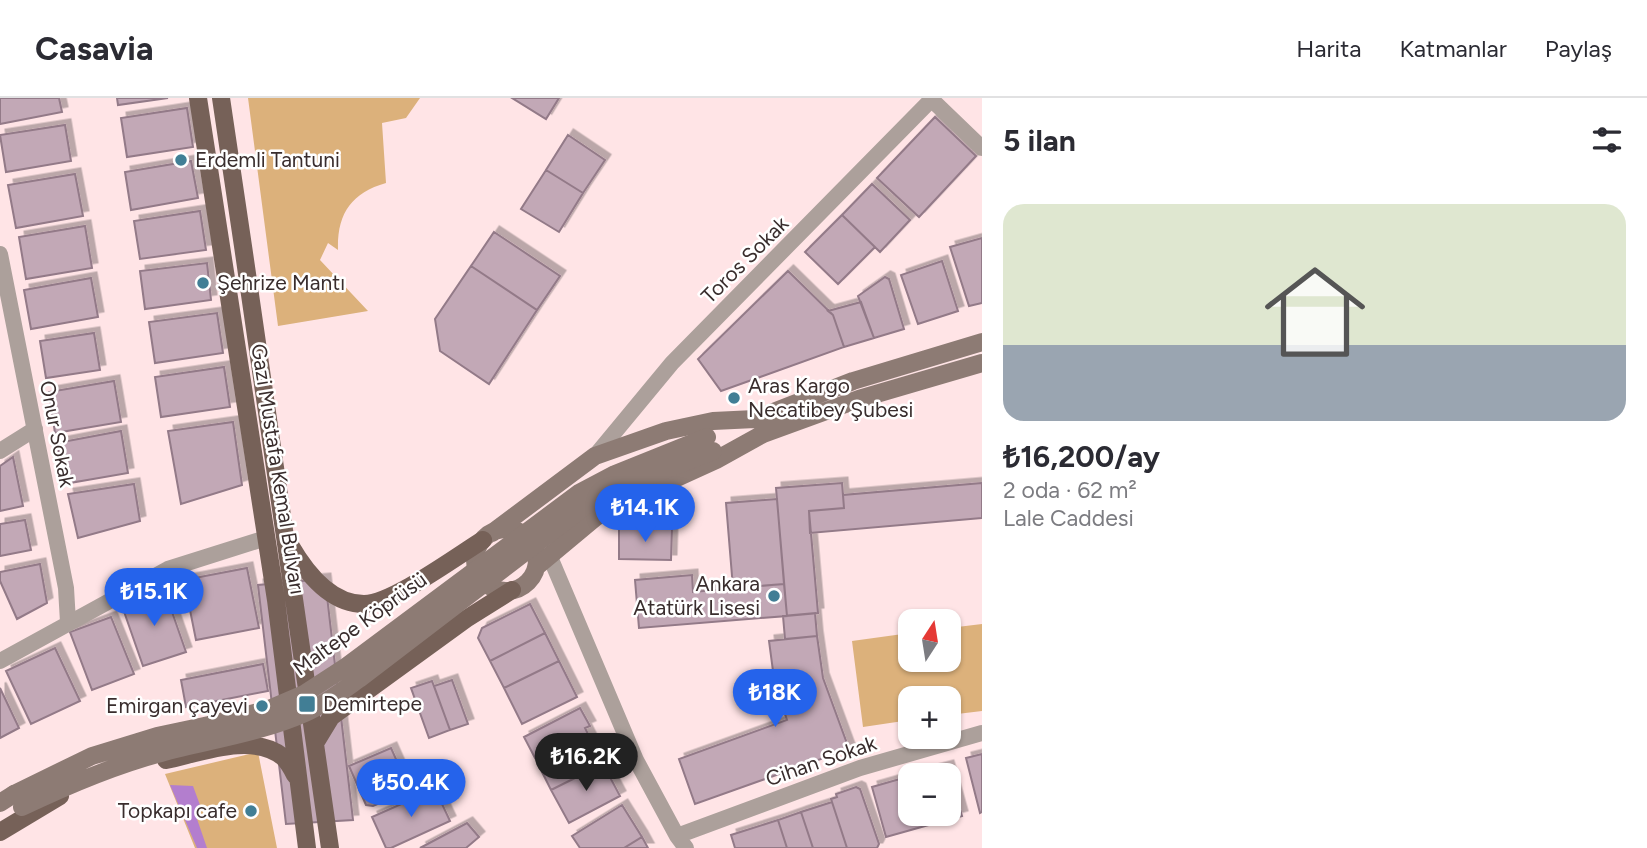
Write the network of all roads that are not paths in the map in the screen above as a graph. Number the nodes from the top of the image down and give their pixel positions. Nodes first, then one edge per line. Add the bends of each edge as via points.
1 (198, 98) edge
2 (221, 98) edge
3 (932, 99) edge
4 (982, 148) edge
5 (0, 254) edge
6 (982, 342) edge
7 (982, 363) edge
8 (759, 427) junction
9 (35, 429) junction
10 (0, 451) edge
11 (595, 456) junction
12 (275, 536) junction
13 (487, 537) junction
14 (543, 562) junction
15 (512, 590) junction
16 (68, 622) junction
17 (0, 661) edge
18 (982, 733) edge
19 (317, 740) junction
20 (297, 778) junction
21 (12, 801) edge
22 (0, 824) edge
23 (0, 832) edge
24 (682, 842) edge
25 (307, 848) edge
26 (330, 848) edge

1 - 12 main road, Gazi Mustafa Kemal Bulvarı
2 - 12 main road, Gazi Mustafa Kemal Bulvarı via 257,335
3 - 4 street, Toros Sokak
3 - 11 street, Toros Sokak via 673,363
5 - 9 street, Onur Sokak
6 - 8 main road via 853,381
7 - 8 main road
8 - 11 main road via 713,421 666,431
8 - 14 main road via 716,460 596,517
8 - 21 main road, Maltepe Köprüsü, bridge via 710,444 596,499 359,679 306,713 160,753
9 - 10 street
9 - 16 street, Onur Sokak via 66,588
11 - 13 main road
12 - 13 main road via 326,590 364,604 403,589
12 - 16 street via 168,569
12 - 19 main road, Gazi Mustafa Kemal Bulvarı
12 - 20 main road, Gazi Mustafa Kemal Bulvarı
13 - 14 main road via 511,530 529,539
13 - 15 main road via 476,557 480,575 493,588
14 - 15 main road via 527,583
14 - 24 street via 636,760
15 - 19 main road via 331,718
16 - 17 street
18 - 24 street, Cihan Sokak via 860,768
19 - 26 main road, Gazi Mustafa Kemal Bulvarı
20 - 23 main road via 286,759 272,750 250,745 224,748 155,762 70,791
20 - 25 main road, Gazi Mustafa Kemal Bulvarı
21 - 22 main road, Maltepe Köprüsü

